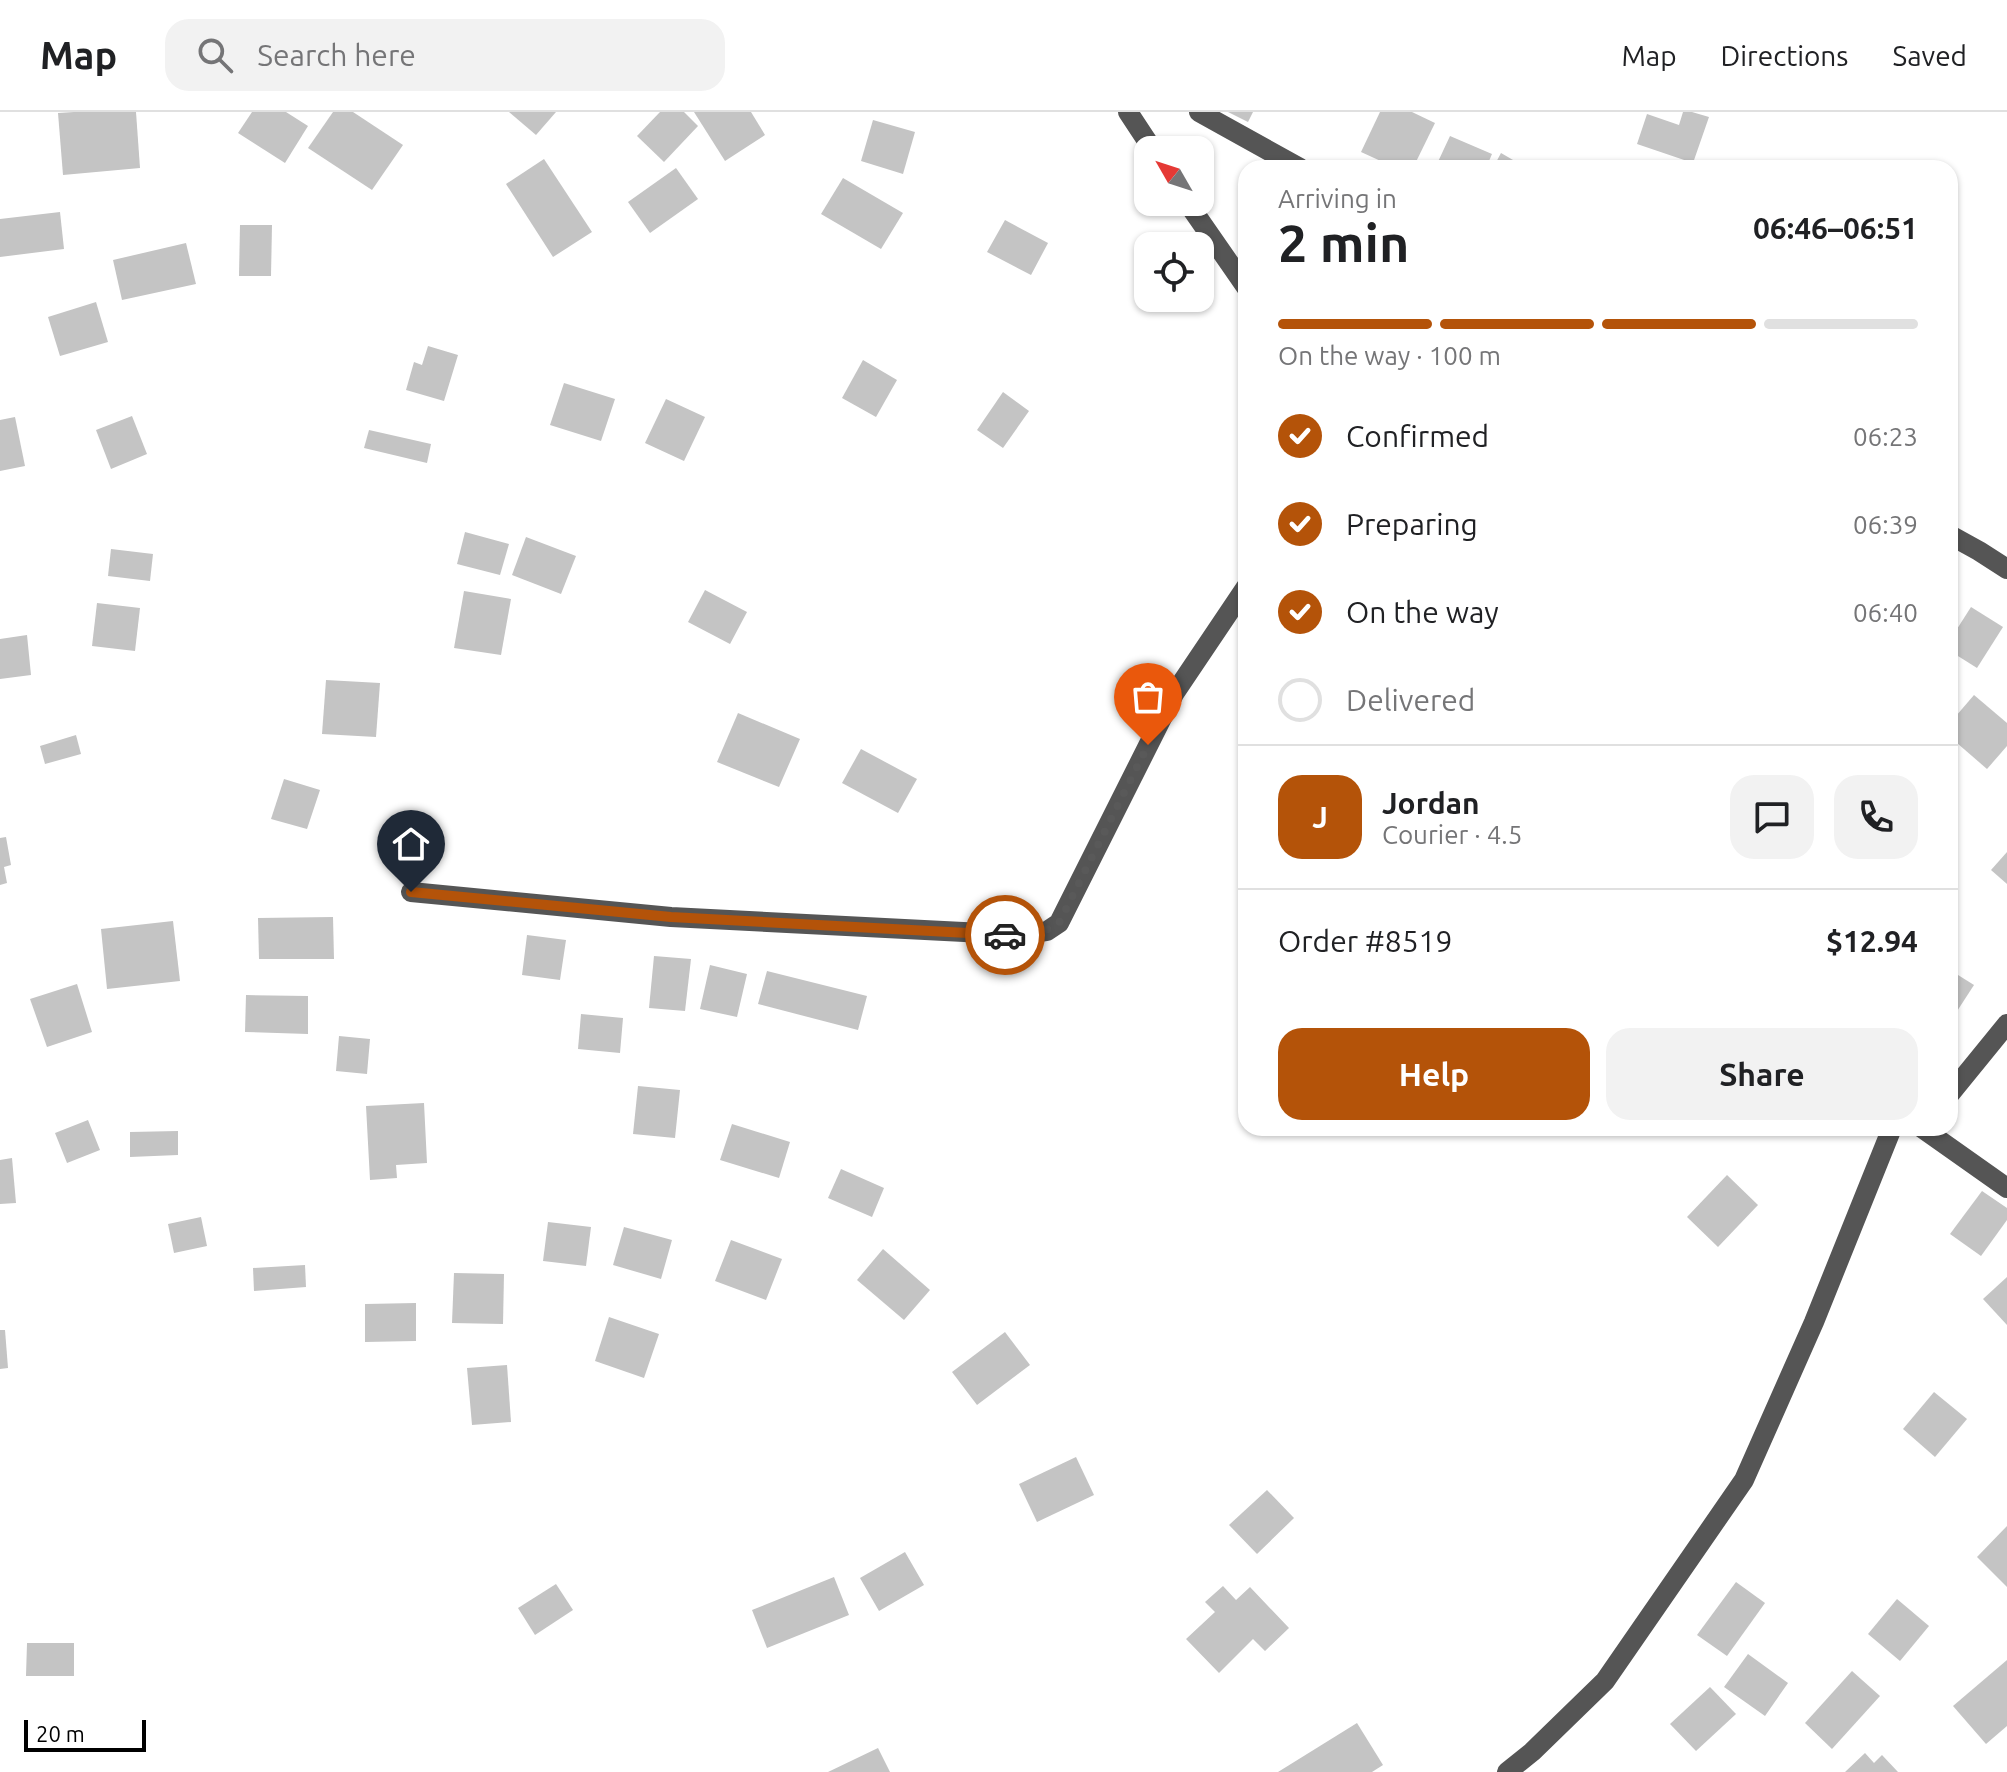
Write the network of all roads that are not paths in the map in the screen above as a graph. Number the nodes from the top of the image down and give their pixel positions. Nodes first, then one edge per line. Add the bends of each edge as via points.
1 (1128, 112) edge
2 (1199, 112) edge
3 (1144, 136) edge
4 (1286, 160) edge
5 (1197, 216) edge
6 (1238, 275) edge
7 (1958, 539) edge
8 (2007, 569) edge
9 (1238, 599) edge
10 (411, 892) dead end
11 (2007, 1024) edge
12 (1958, 1084) edge
13 (1889, 1136) edge
14 (1933, 1136) edge
15 (2007, 1188) edge
16 (1507, 1772) edge

1 - 3 street
2 - 4 street
5 - 6 street
7 - 8 street
9 - 10 street via 1174,694 1059,923 1047,931 1024,935 671,917
11 - 12 street
13 - 16 street via 1744,1480 1605,1681
14 - 15 street

